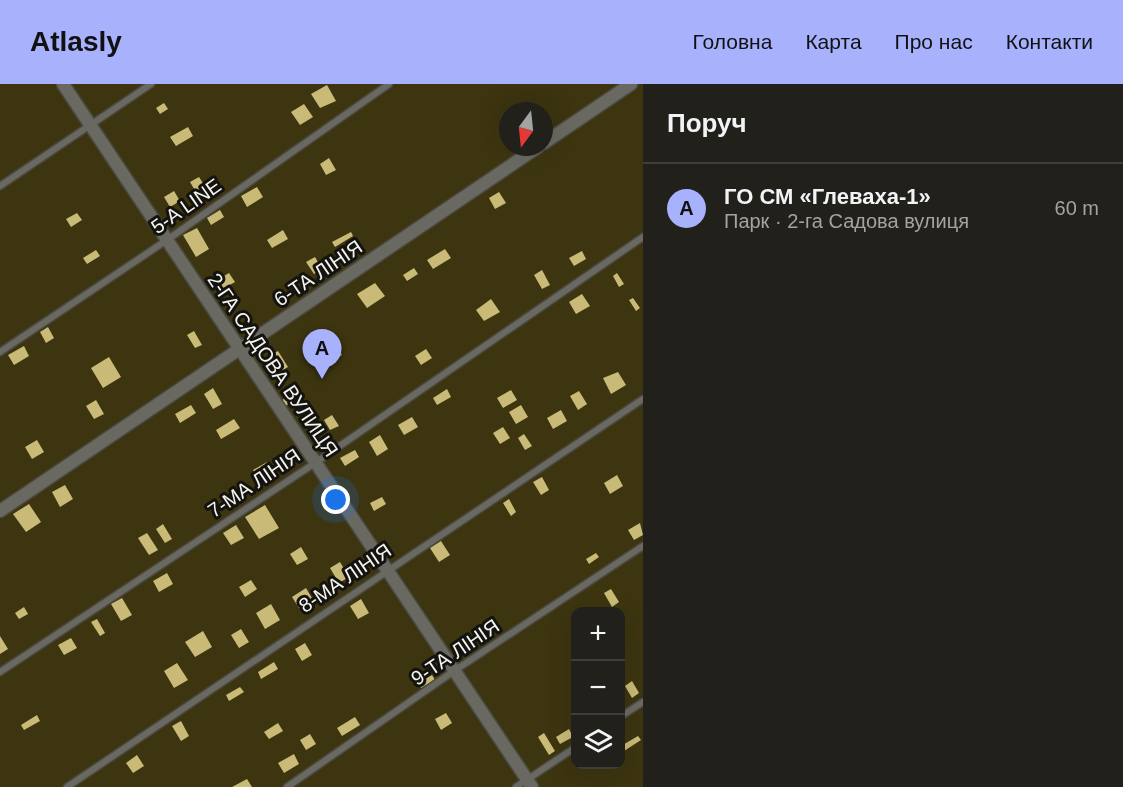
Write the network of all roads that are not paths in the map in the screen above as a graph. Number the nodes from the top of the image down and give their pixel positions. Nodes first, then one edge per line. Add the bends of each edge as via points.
1 (63, 84) edge
2 (151, 84) edge
3 (389, 84) edge
4 (631, 84) edge
5 (90, 125) junction
6 (553, 137) edge
7 (525, 156) edge
8 (0, 186) edge
9 (643, 237) edge
10 (167, 240) junction
11 (239, 350) junction
12 (0, 352) edge
13 (643, 399) edge
14 (315, 463) junction
15 (0, 511) edge
16 (643, 546) edge
17 (387, 570) junction
18 (454, 671) junction
19 (0, 672) edge
20 (643, 702) edge
21 (624, 715) edge
22 (571, 751) edge
23 (530, 783) edge
24 (67, 787) edge
25 (287, 787) edge
26 (516, 787) edge

1 - 5 street, 2-ГА САДОВА ВУЛИЦЯ
2 - 5 lane
3 - 10 lane, 5-A LINE
4 - 6 street
5 - 8 lane
5 - 10 street, 2-ГА САДОВА ВУЛИЦЯ
7 - 11 street, 6-ТА ЛІНІЯ
9 - 14 lane, 7-МА ЛІНІЯ
10 - 11 street, 2-ГА САДОВА ВУЛИЦЯ
10 - 12 lane, 5-A LINE
11 - 14 street, 2-ГА САДОВА ВУЛИЦЯ
11 - 15 street, 6-ТА ЛІНІЯ
13 - 17 lane, 8-МА ЛІНІЯ
14 - 17 street, 2-ГА САДОВА ВУЛИЦЯ
14 - 19 lane, 7-МА ЛІНІЯ
16 - 18 lane, 9-ТА ЛІНІЯ
17 - 18 street, 2-ГА САДОВА ВУЛИЦЯ
17 - 24 lane, 8-МА ЛІНІЯ
18 - 23 street, 2-ГА САДОВА ВУЛИЦЯ
18 - 25 lane, 9-ТА ЛІНІЯ
20 - 21 lane
22 - 23 lane
23 - 26 lane

